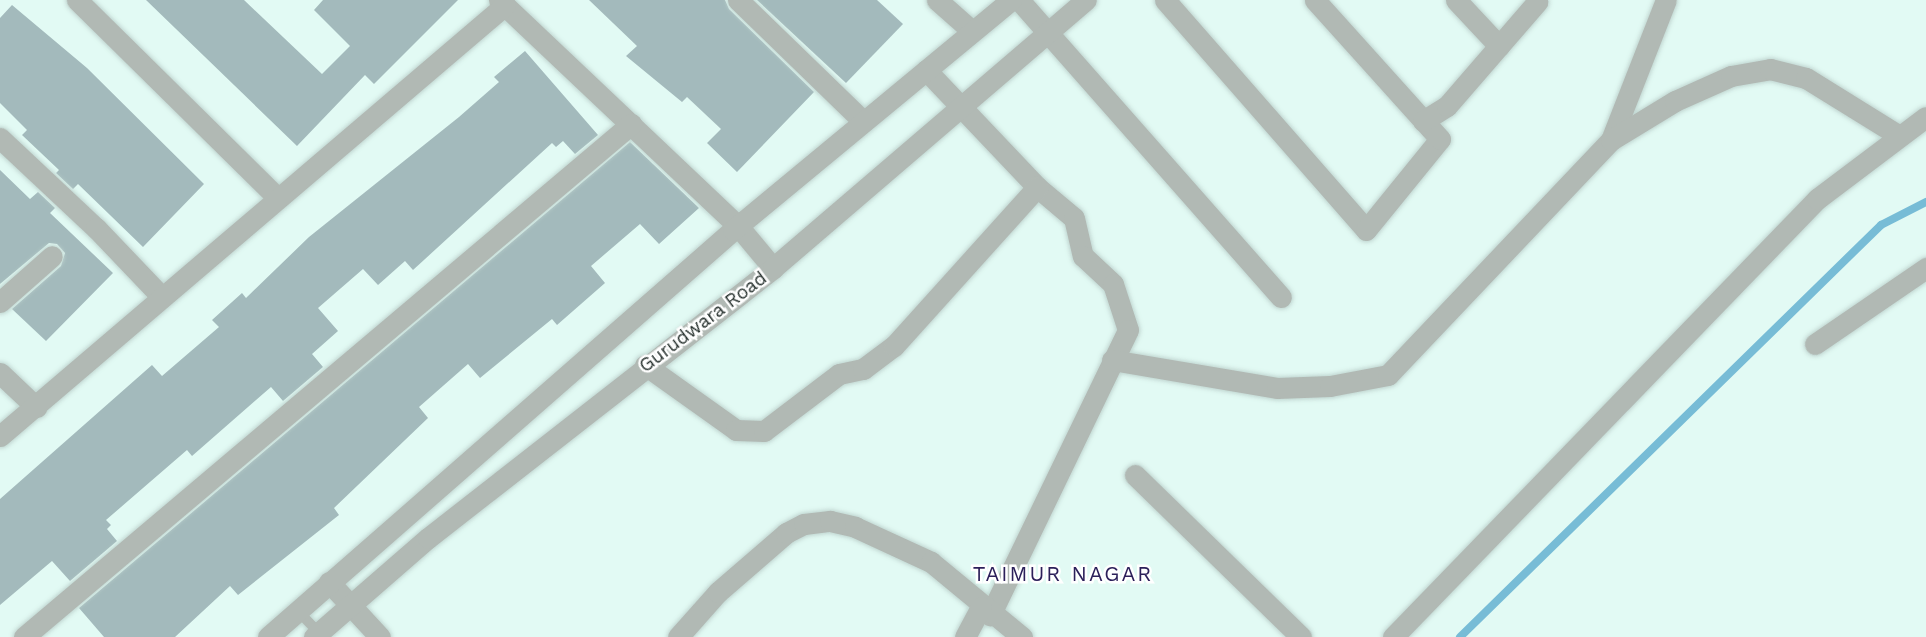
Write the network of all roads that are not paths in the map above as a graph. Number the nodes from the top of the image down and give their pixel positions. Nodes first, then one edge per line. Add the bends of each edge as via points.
1 (77, 0) edge
2 (738, 0) edge
3 (937, 0) edge
4 (1011, 0) edge
5 (1019, 0) edge
6 (1086, 0) edge
7 (1165, 0) edge
8 (1315, 0) edge
9 (1456, 0) edge
10 (1666, 0) edge
11 (502, 2) edge
12 (1537, 2) dead end
13 (972, 31) junction
14 (1048, 32) junction
15 (1499, 46) junction
16 (926, 70) junction
17 (961, 107) junction
18 (1926, 117) edge
19 (863, 121) junction
20 (1423, 121) junction
21 (631, 124) junction
22 (1898, 135) junction
23 (0, 138) edge
24 (1611, 140) junction
25 (1037, 187) junction
26 (278, 198) junction
27 (738, 226) junction
28 (52, 256) dead end
29 (773, 268) junction
30 (1926, 268) edge
31 (162, 297) junction
32 (1281, 297) dead end
33 (0, 302) edge
34 (1815, 344) dead end
35 (1112, 360) junction
36 (645, 365) junction
37 (0, 373) edge
38 (36, 407) junction
39 (0, 436) edge
40 (1135, 475) dead end
41 (329, 582) junction
42 (352, 605) junction
43 (297, 610) junction
44 (986, 611) junction
45 (319, 636) edge
46 (24, 637) edge
47 (268, 637) edge
48 (380, 637) edge
49 (678, 637) edge
50 (965, 637) edge
51 (1022, 637) edge
52 (1301, 637) edge
53 (1393, 637) edge

1 - 26 street
2 - 19 street
3 - 13 street
4 - 13 street
5 - 14 street
6 - 14 street, Gurudwara Road
7 - 20 street via 1366,230 1440,139
8 - 20 street
9 - 15 street
10 - 24 street
11 - 21 street
11 - 26 street
12 - 15 street
13 - 16 street
14 - 17 street, Gurudwara Road
14 - 32 street
15 - 20 street via 1447,106
16 - 17 street
16 - 19 street
17 - 25 street
17 - 29 street, Gurudwara Road
18 - 22 street
19 - 27 street
21 - 27 street
21 - 46 street
22 - 24 street via 1806,78 1770,69 1731,76 1675,101
22 - 53 street via 1817,199
23 - 31 street
24 - 35 street via 1388,375 1329,386 1277,388
25 - 35 street via 1074,218 1083,256 1113,284 1128,330
25 - 36 street via 894,346 863,369 839,374 764,431 736,430
26 - 31 street
27 - 29 street
27 - 41 street
28 - 33 street
29 - 36 street, Gurudwara Road
30 - 34 street
31 - 38 street
35 - 44 street
36 - 42 street, Gurudwara Road
37 - 38 street
38 - 39 street
40 - 52 street
41 - 42 street
41 - 43 street
42 - 45 street, Gurudwara Road
42 - 48 street
43 - 45 lane
43 - 47 street
44 - 49 street via 931,562 855,527 830,521 786,533 725,584
44 - 50 street
44 - 51 street

